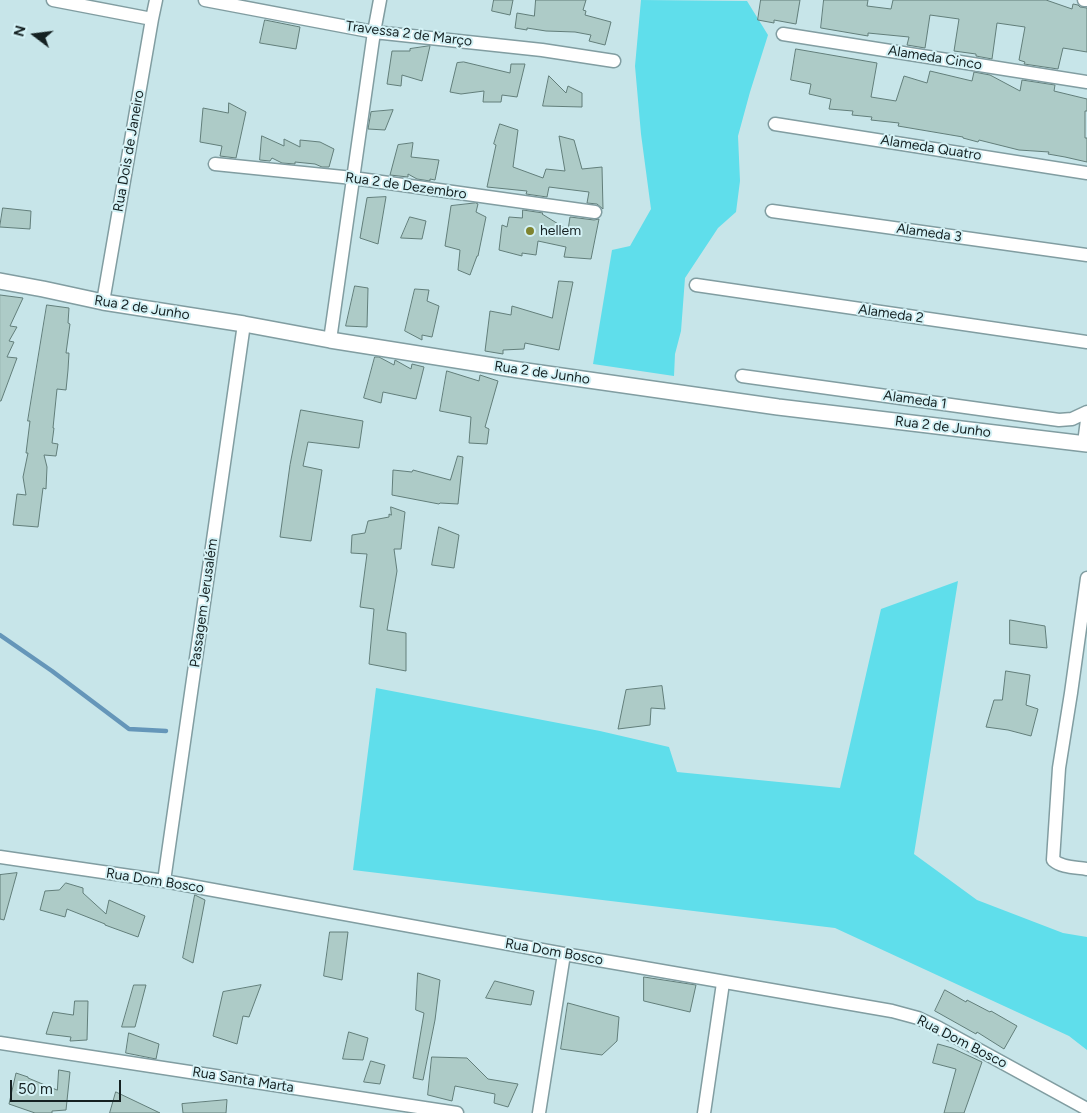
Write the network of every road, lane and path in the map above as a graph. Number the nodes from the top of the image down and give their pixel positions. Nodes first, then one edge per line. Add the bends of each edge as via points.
1 (53, 0) edge
2 (156, 0) edge
3 (205, 0) edge
4 (380, 0) edge
5 (152, 19) junction
6 (374, 32) junction
7 (783, 34) dead end
8 (614, 62) dead end
9 (1087, 82) edge
10 (775, 124) dead end
11 (216, 164) dead end
12 (1087, 173) edge
13 (352, 178) junction
14 (772, 211) dead end
15 (595, 212) dead end
16 (1087, 255) edge
17 (0, 282) edge
18 (696, 285) dead end
19 (103, 302) junction
20 (244, 324) junction
21 (330, 340) junction
22 (1087, 342) edge
23 (742, 376) dead end
24 (1087, 412) edge
25 (1087, 420) edge
26 (1085, 444) edge
27 (1087, 578) edge
28 (0, 858) edge
29 (1087, 869) edge
30 (164, 881) junction
31 (564, 954) junction
32 (723, 982) junction
33 (0, 1043) edge
34 (1087, 1109) edge
35 (457, 1113) edge
36 (540, 1113) edge
37 (704, 1113) edge

1 - 5 street
2 - 5 street, Rua Dois de Janeiro
3 - 6 street, Travessa 2 de Março
4 - 6 street
5 - 19 street, Rua Dois de Janeiro
6 - 8 street, Travessa 2 de Março via 542,50
6 - 13 street
7 - 9 street, Alameda Cinco
10 - 12 street, Alameda Quatro
11 - 13 street, Rua 2 de Dezembro
13 - 15 street, Rua 2 de Dezembro
13 - 21 street
14 - 16 street, Alameda 3
17 - 19 street, Rua 2 de Junho
18 - 22 street, Alameda 2
19 - 20 street, Rua 2 de Junho
20 - 21 street, Rua 2 de Junho
20 - 30 street, Passagem Jerusalém
21 - 26 street, Rua 2 de Junho via 778,407
23 - 24 street, Alameda 1 via 1059,420 1072,420
25 - 26 street
27 - 29 street via 1059,768 1053,860 1058,864
28 - 30 street, Rua Dom Bosco
30 - 31 street, Rua Dom Bosco
31 - 32 street, Rua Dom Bosco
31 - 36 street
32 - 34 street, Rua Dom Bosco via 918,1018
32 - 37 street
33 - 35 street, Rua Santa Marta

